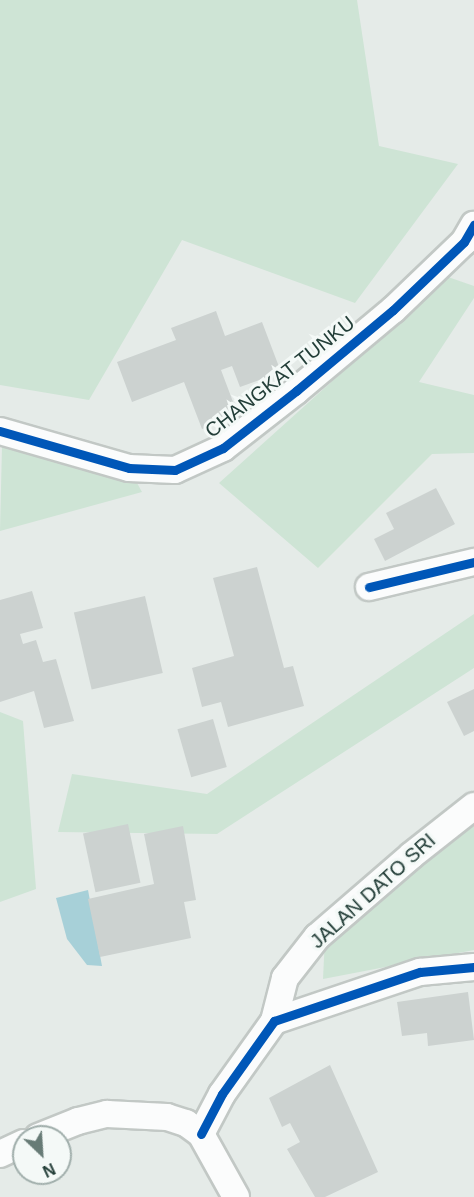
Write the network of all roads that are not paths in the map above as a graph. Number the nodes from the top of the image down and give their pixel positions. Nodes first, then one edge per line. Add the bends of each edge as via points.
1 (474, 225) edge
2 (0, 431) edge
3 (474, 562) edge
4 (369, 587) dead end
5 (474, 806) edge
6 (474, 967) edge
7 (274, 1021) junction
8 (70, 1125) edge
9 (201, 1134) junction
10 (236, 1197) edge

1 - 2 street, CHANGKAT TUNKU via 464,242 393,310 296,391 223,448 175,470 129,468
3 - 4 street
5 - 7 street, JALAN DATO SRI via 317,937 285,978
6 - 7 street via 420,972
7 - 9 street via 222,1094
8 - 9 street via 107,1114 137,1113 167,1116
9 - 10 street

